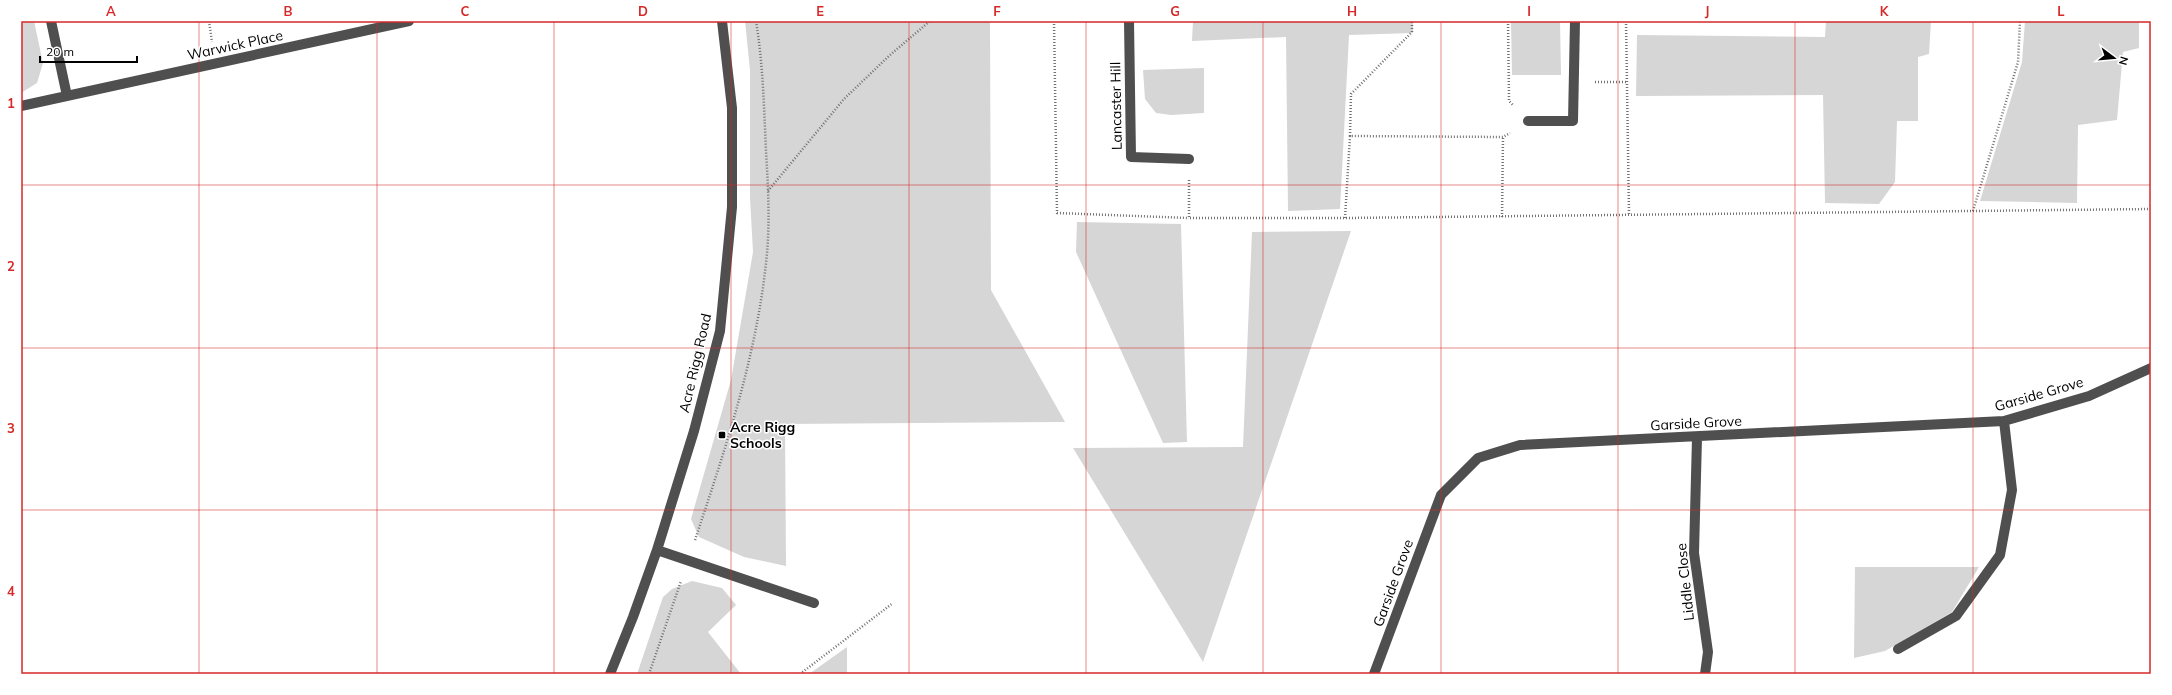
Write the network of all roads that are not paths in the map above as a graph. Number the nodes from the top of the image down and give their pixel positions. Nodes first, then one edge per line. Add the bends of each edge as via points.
1 (52, 21) edge
2 (409, 21) edge
3 (722, 21) edge
4 (1129, 21) edge
5 (1575, 21) edge
6 (67, 96) junction
7 (21, 106) edge
8 (1528, 121) road end
9 (1189, 159) road end
10 (2151, 368) edge
11 (2004, 421) junction
12 (1697, 438) junction
13 (656, 550) junction
14 (814, 603) dead end
15 (1898, 649) dead end
16 (610, 674) edge
17 (1374, 674) edge
18 (1706, 674) edge

1 - 6 street
2 - 6 street, Warwick Place
3 - 13 street, Acre Rigg Road via 732,108 732,207 720,331 694,430
4 - 9 street, Lancaster Hill via 1131,157
5 - 8 street via 1574,121
6 - 7 street, Warwick Place
10 - 11 street, Garside Grove via 2088,396
11 - 12 street, Garside Grove
11 - 15 street via 2012,490 2000,555 1956,616
12 - 17 street, Garside Grove via 1520,445 1478,458 1441,495
12 - 18 street, Liddle Close via 1694,553 1708,652
13 - 14 street
13 - 16 street, Acre Rigg Road

